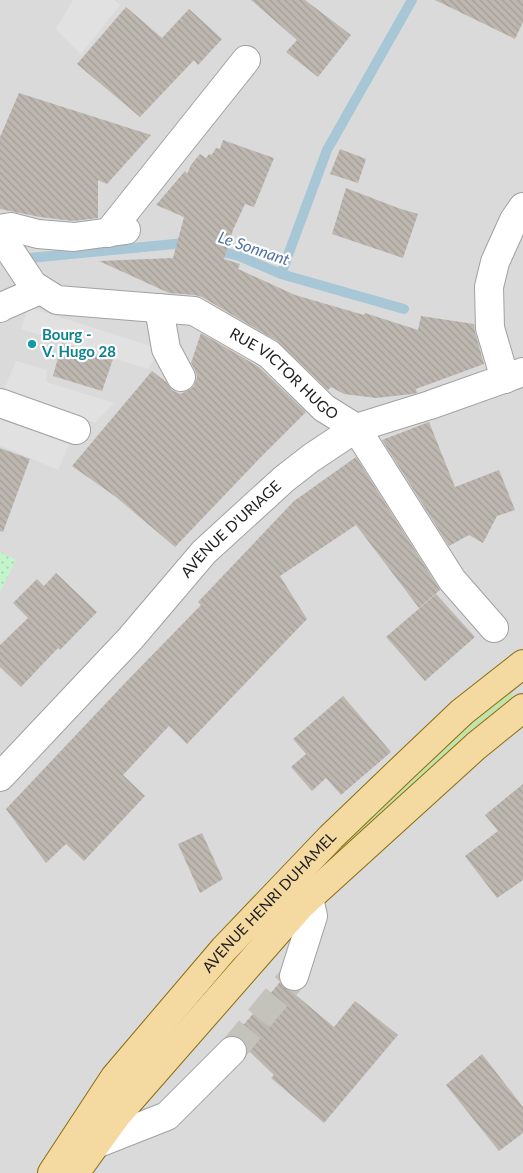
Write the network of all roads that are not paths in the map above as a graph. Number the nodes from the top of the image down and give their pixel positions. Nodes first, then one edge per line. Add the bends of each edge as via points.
1 (246, 60) dead end
2 (523, 207) edge
3 (135, 229) dead end
4 (108, 233) junction
5 (1, 236) edge
6 (37, 287) junction
7 (0, 308) edge
8 (159, 308) junction
9 (514, 376) edge
10 (181, 377) dead end
11 (0, 403) edge
12 (356, 428) junction
13 (76, 430) dead end
14 (494, 628) dead end
15 (523, 664) edge
16 (523, 708) edge
17 (0, 777) edge
18 (309, 898) junction
19 (294, 976) tunnel mouth
20 (232, 1050) tunnel mouth
21 (96, 1144) junction
22 (52, 1173) edge
23 (75, 1173) edge

1 - 4 street
2 - 9 street via 495,262 489,287 490,328
3 - 4 street
4 - 5 street via 74,237 38,234 11,227
5 - 6 street
6 - 7 street
6 - 8 street, RUE VICTOR HUGO via 57,300
8 - 10 street via 166,349
8 - 12 street, RUE VICTOR HUGO via 194,311 269,354 324,408
9 - 12 street, AVENUE D'URIAGE
11 - 13 street
12 - 14 street, RUE VICTOR HUGO via 452,580
12 - 17 street, AVENUE D'URIAGE via 284,479 204,552 130,639
15 - 22 main road, AVENUE HENRI DUHAMEL via 462,712 405,766 331,837 224,949 115,1077
16 - 18 main road, AVENUE HENRI DUHAMEL via 476,746
18 - 19 street via 313,916
18 - 21 main road, AVENUE HENRI DUHAMEL via 116,1116
20 - 21 street via 166,1116
21 - 23 main road, AVENUE HENRI DUHAMEL

